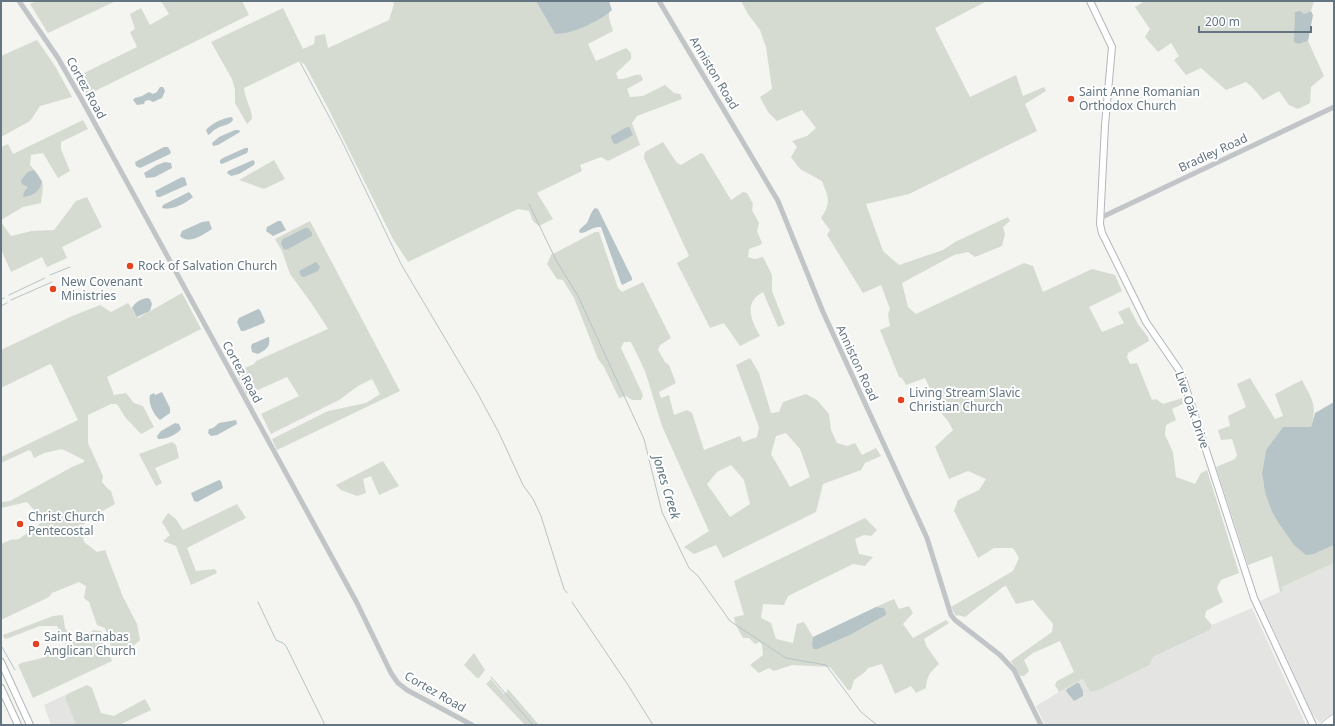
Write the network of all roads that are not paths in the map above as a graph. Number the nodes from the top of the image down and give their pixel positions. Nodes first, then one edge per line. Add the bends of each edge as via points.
1 (19, 1) edge
2 (659, 1) edge
3 (1090, 1) edge
4 (1334, 107) edge
5 (1100, 218) junction
6 (1, 662) edge
7 (1, 688) edge
8 (1334, 718) edge
9 (18, 725) edge
10 (30, 725) edge
11 (472, 725) edge
12 (1040, 725) edge
13 (1313, 725) edge
14 (1325, 725) edge

1 - 11 street, Cortez Road via 58,58 82,100 357,603 395,680 407,690
2 - 12 street, Anniston Road via 778,201 823,311 927,538 951,615 1000,655 1014,670
3 - 5 main road, Live Oak Drive via 1112,47
4 - 5 street, Bradley Road
5 - 13 main road, Live Oak Drive via 1102,233 1134,299 1183,379 1254,598
6 - 10 main road
7 - 9 main road
8 - 14 highway

